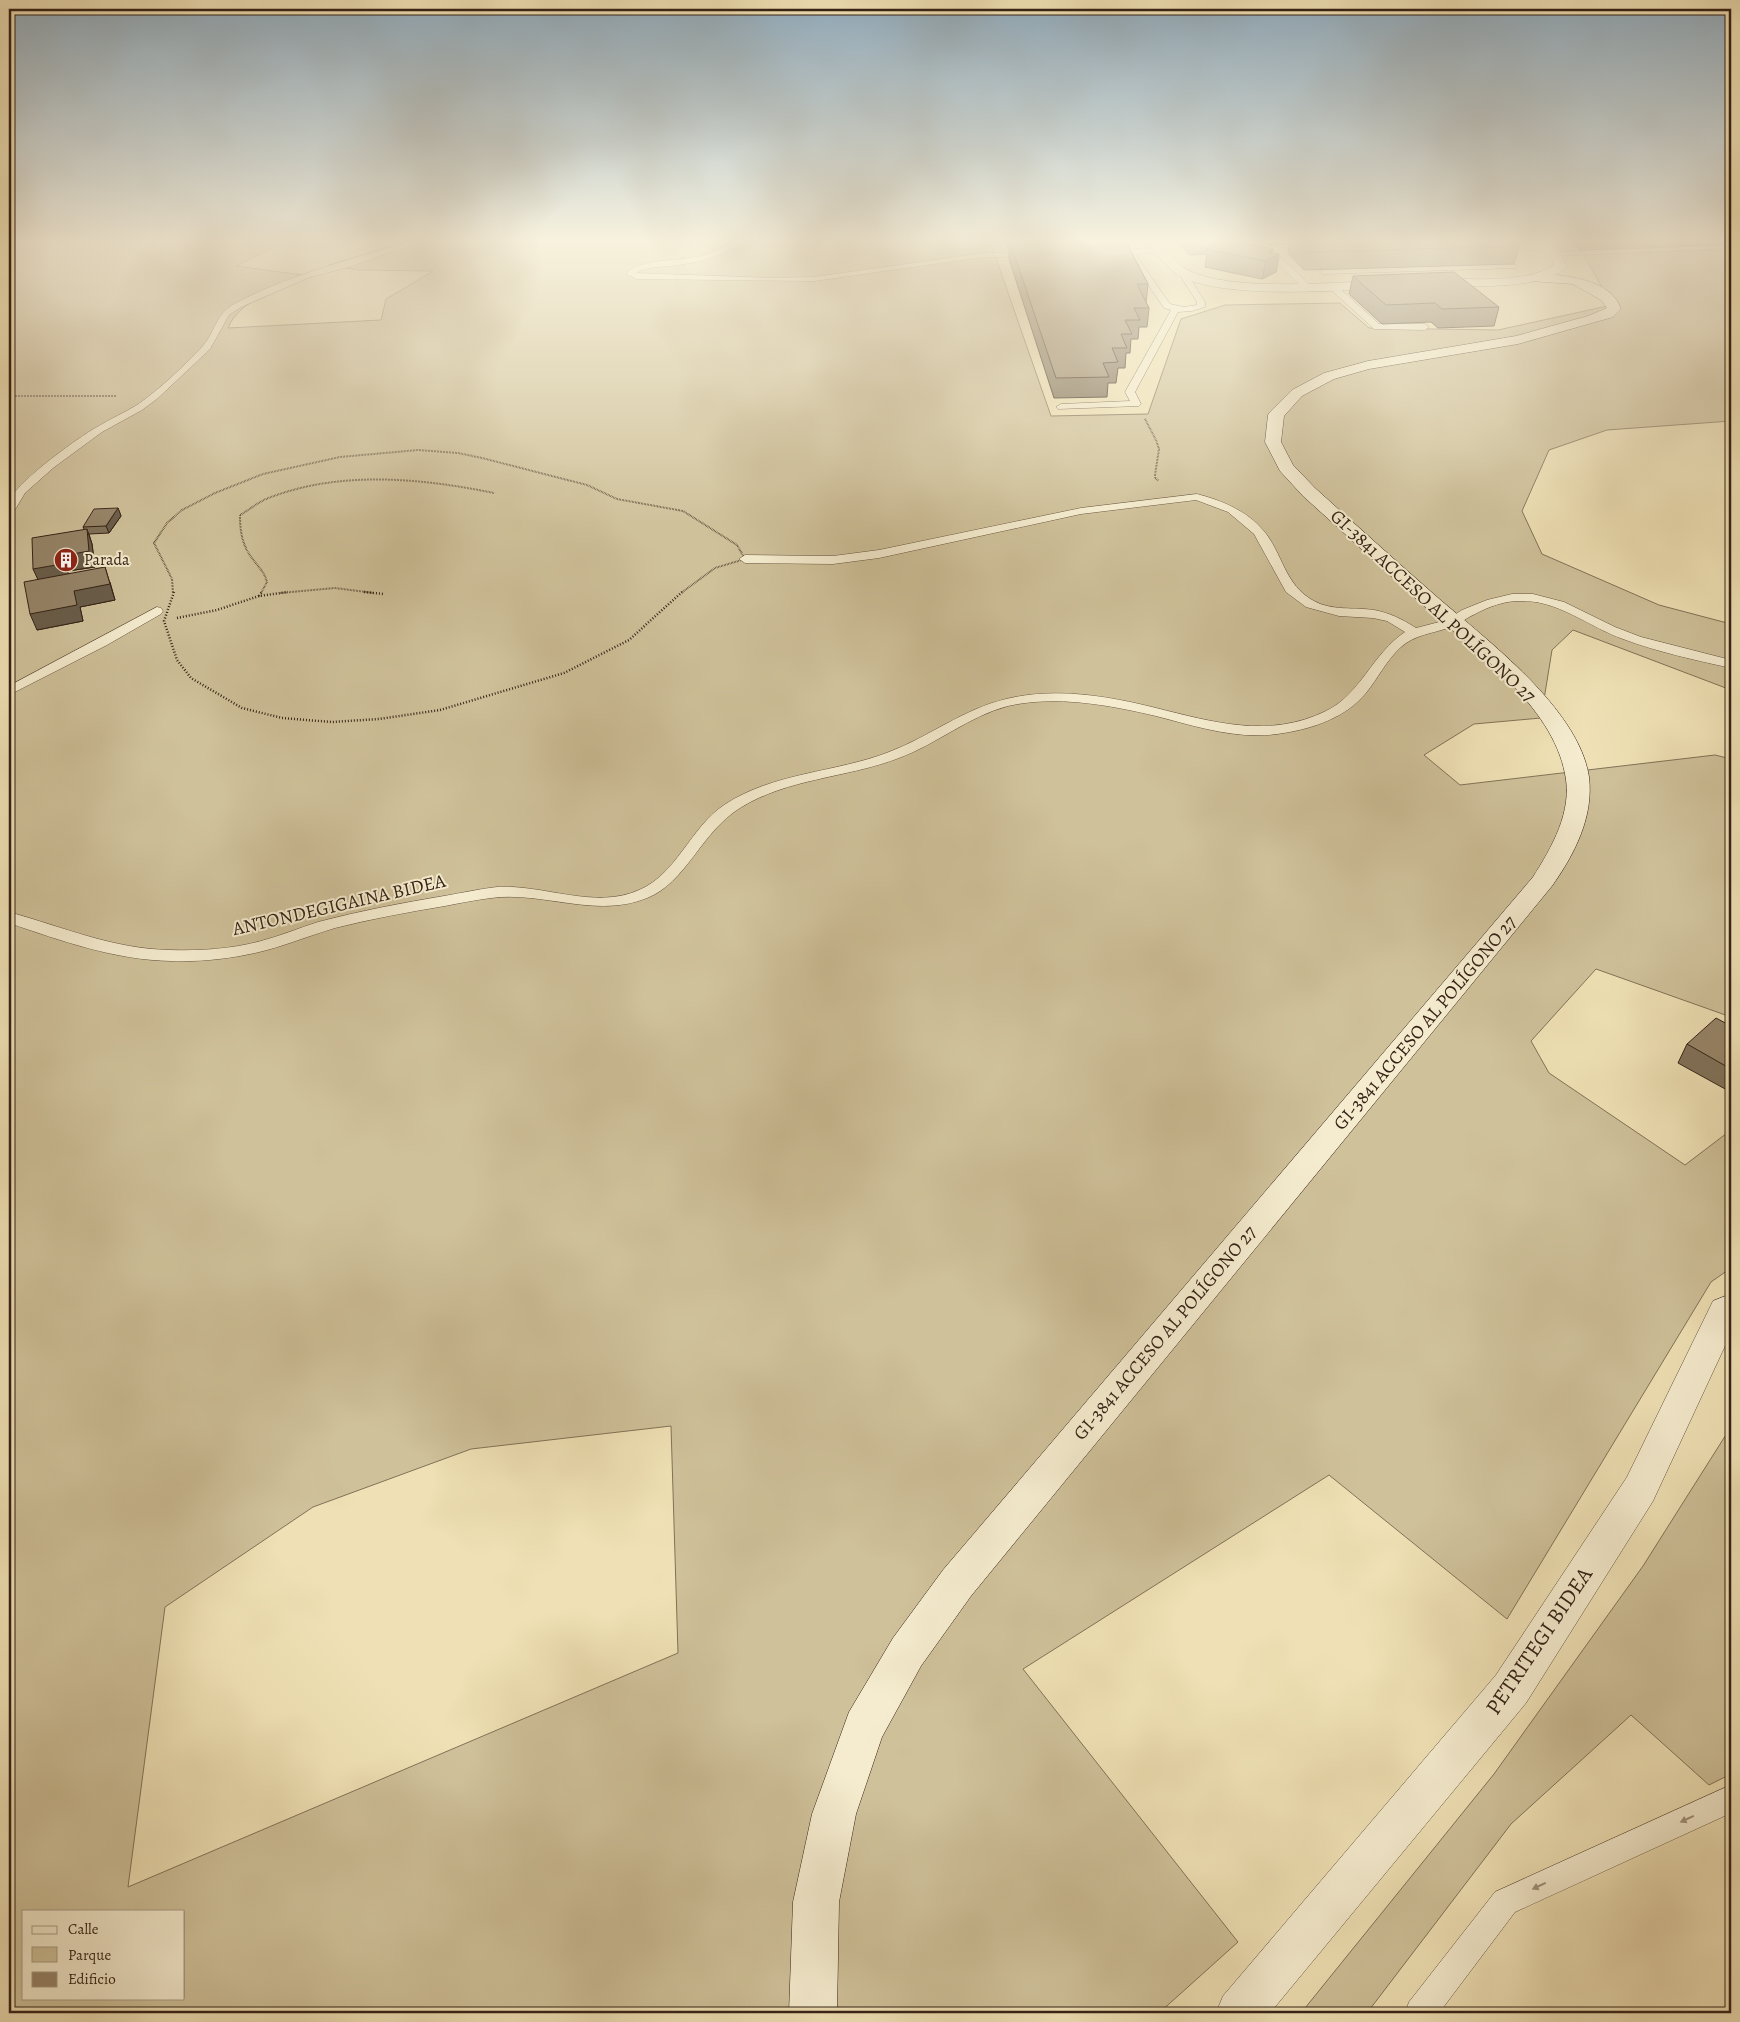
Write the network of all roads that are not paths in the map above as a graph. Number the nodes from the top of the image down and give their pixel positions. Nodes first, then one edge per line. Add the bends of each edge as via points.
1 (213, 335) edge
2 (1161, 335) edge
3 (1535, 335) edge
4 (1061, 406) dead end
5 (9, 511) edge
6 (745, 559) road end
7 (161, 616) road end
8 (1454, 622) junction
9 (1415, 633) junction
10 (1731, 664) edge
11 (9, 691) edge
12 (9, 917) edge
13 (1731, 1307) edge
14 (1731, 1799) edge
15 (812, 2013) edge
16 (1240, 2013) edge
17 (1420, 2013) edge

1 - 5 lane via 207,346 155,396 98,430 49,466 21,491
2 - 4 lane via 1130,392 1136,404
3 - 8 main road, GI-3841 ACCESO AL POLÍGONO 27 via 1368,365 1329,376 1297,393 1276,415 1273,442 1286,467 1308,492
6 - 9 lane via 833,560 879,554 1081,511 1197,496 1232,510 1259,532 1290,589 1310,604 1338,612 1391,618
7 - 11 lane via 118,634
8 - 9 lane, ANTONDEGIGAINA BIDEA
8 - 10 lane, ANTONDEGIGAINA BIDEA via 1462,615 1494,602 1519,597 1543,598 1621,634
8 - 15 main road, GI-3841 ACCESO AL POLÍGONO 27 via 1539,703 1569,750 1578,775 1578,806 1566,844 1543,881 957,1583 907,1652 864,1727 834,1814 816,1902
9 - 12 lane, ANTONDEGIGAINA BIDEA via 1382,658 1360,692 1344,708 1312,723 1273,731 1233,730 1088,700 1047,697 1008,702 973,714 934,737 891,756 766,790 736,804 710,824 675,871 650,892 620,902 496,892 393,909 256,948 204,954 146,954 103,947
13 - 16 main road, PETRITEGI BIDEA via 1725,1312 1640,1489 1511,1689
14 -> 17 lane via 1505,1902

